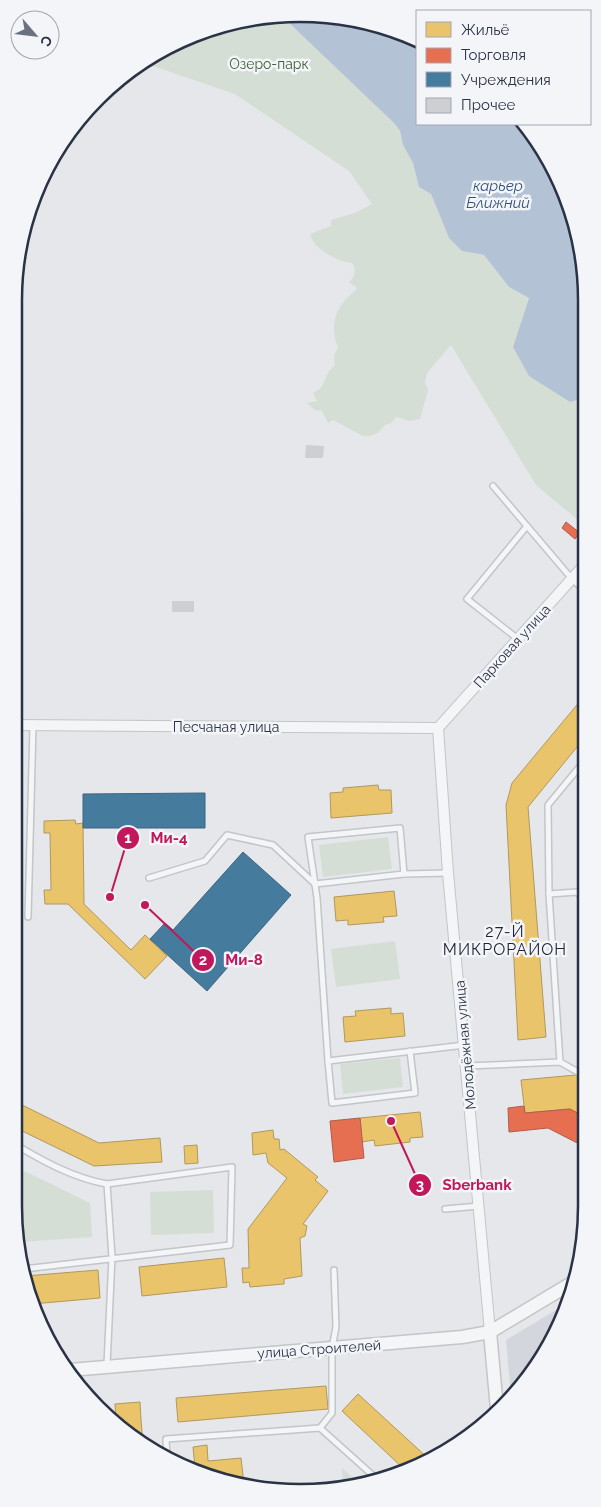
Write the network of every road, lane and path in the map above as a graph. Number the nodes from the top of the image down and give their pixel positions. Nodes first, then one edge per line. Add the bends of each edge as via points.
1 (493, 486) dead end
2 (527, 526) junction
3 (578, 572) edge
4 (572, 579) junction
5 (578, 585) edge
6 (518, 639) junction
7 (22, 725) edge
8 (33, 725) junction
9 (438, 728) junction
10 (578, 768) edge
11 (448, 872) junction
12 (404, 874) junction
13 (149, 878) dead end
14 (315, 884) junction
15 (578, 893) edge
16 (549, 894) junction
17 (28, 918) dead end
18 (465, 1044) junction
19 (410, 1051) junction
20 (328, 1061) junction
21 (560, 1062) junction
22 (467, 1066) junction
23 (578, 1072) edge
24 (22, 1149) edge
25 (107, 1184) junction
26 (480, 1206) junction
27 (445, 1209) dead end
28 (112, 1258) junction
29 (30, 1268) edge
30 (334, 1270) dead end
31 (567, 1286) edge
32 (490, 1332) junction
33 (332, 1348) junction
34 (107, 1365) junction
35 (75, 1369) edge
36 (496, 1404) edge
37 (320, 1428) junction
38 (167, 1450) edge
39 (372, 1475) edge

1 - 2 lane
2 - 4 lane
2 - 6 lane via 467,598
3 - 4 street, Парковая улица
4 - 5 lane
4 - 6 street, Парковая улица
6 - 9 street, Парковая улица
7 - 8 street, Песчаная улица
8 - 9 street, Песчаная улица
8 - 17 lane
9 - 11 street, Молодёжная улица
10 - 16 lane via 548,804
11 - 12 lane
11 - 18 street, Молодёжная улица
12 - 14 lane
12 - 14 lane via 400,828 308,838
13 - 14 lane via 205,861 227,835 273,845
14 - 20 lane
15 - 16 lane
16 - 21 lane
18 - 19 lane
18 - 22 street, Молодёжная улица
19 - 20 lane
19 - 20 lane via 415,1093 332,1103
21 - 22 lane
21 - 23 lane
22 - 26 street, Молодёжная улица
24 - 25 lane via 84,1180
25 - 28 lane
25 - 28 lane via 232,1166 230,1245
26 - 27 lane
26 - 32 street, Молодёжная улица
28 - 29 lane
28 - 34 lane
30 - 33 lane via 336,1326
31 - 32 street, улица Строителей
32 - 33 street, улица Строителей via 462,1338
32 - 36 street
33 - 34 street, улица Строителей
33 - 37 lane via 332,1413
34 - 35 street, улица Строителей
37 - 38 lane via 166,1439
37 - 39 lane

